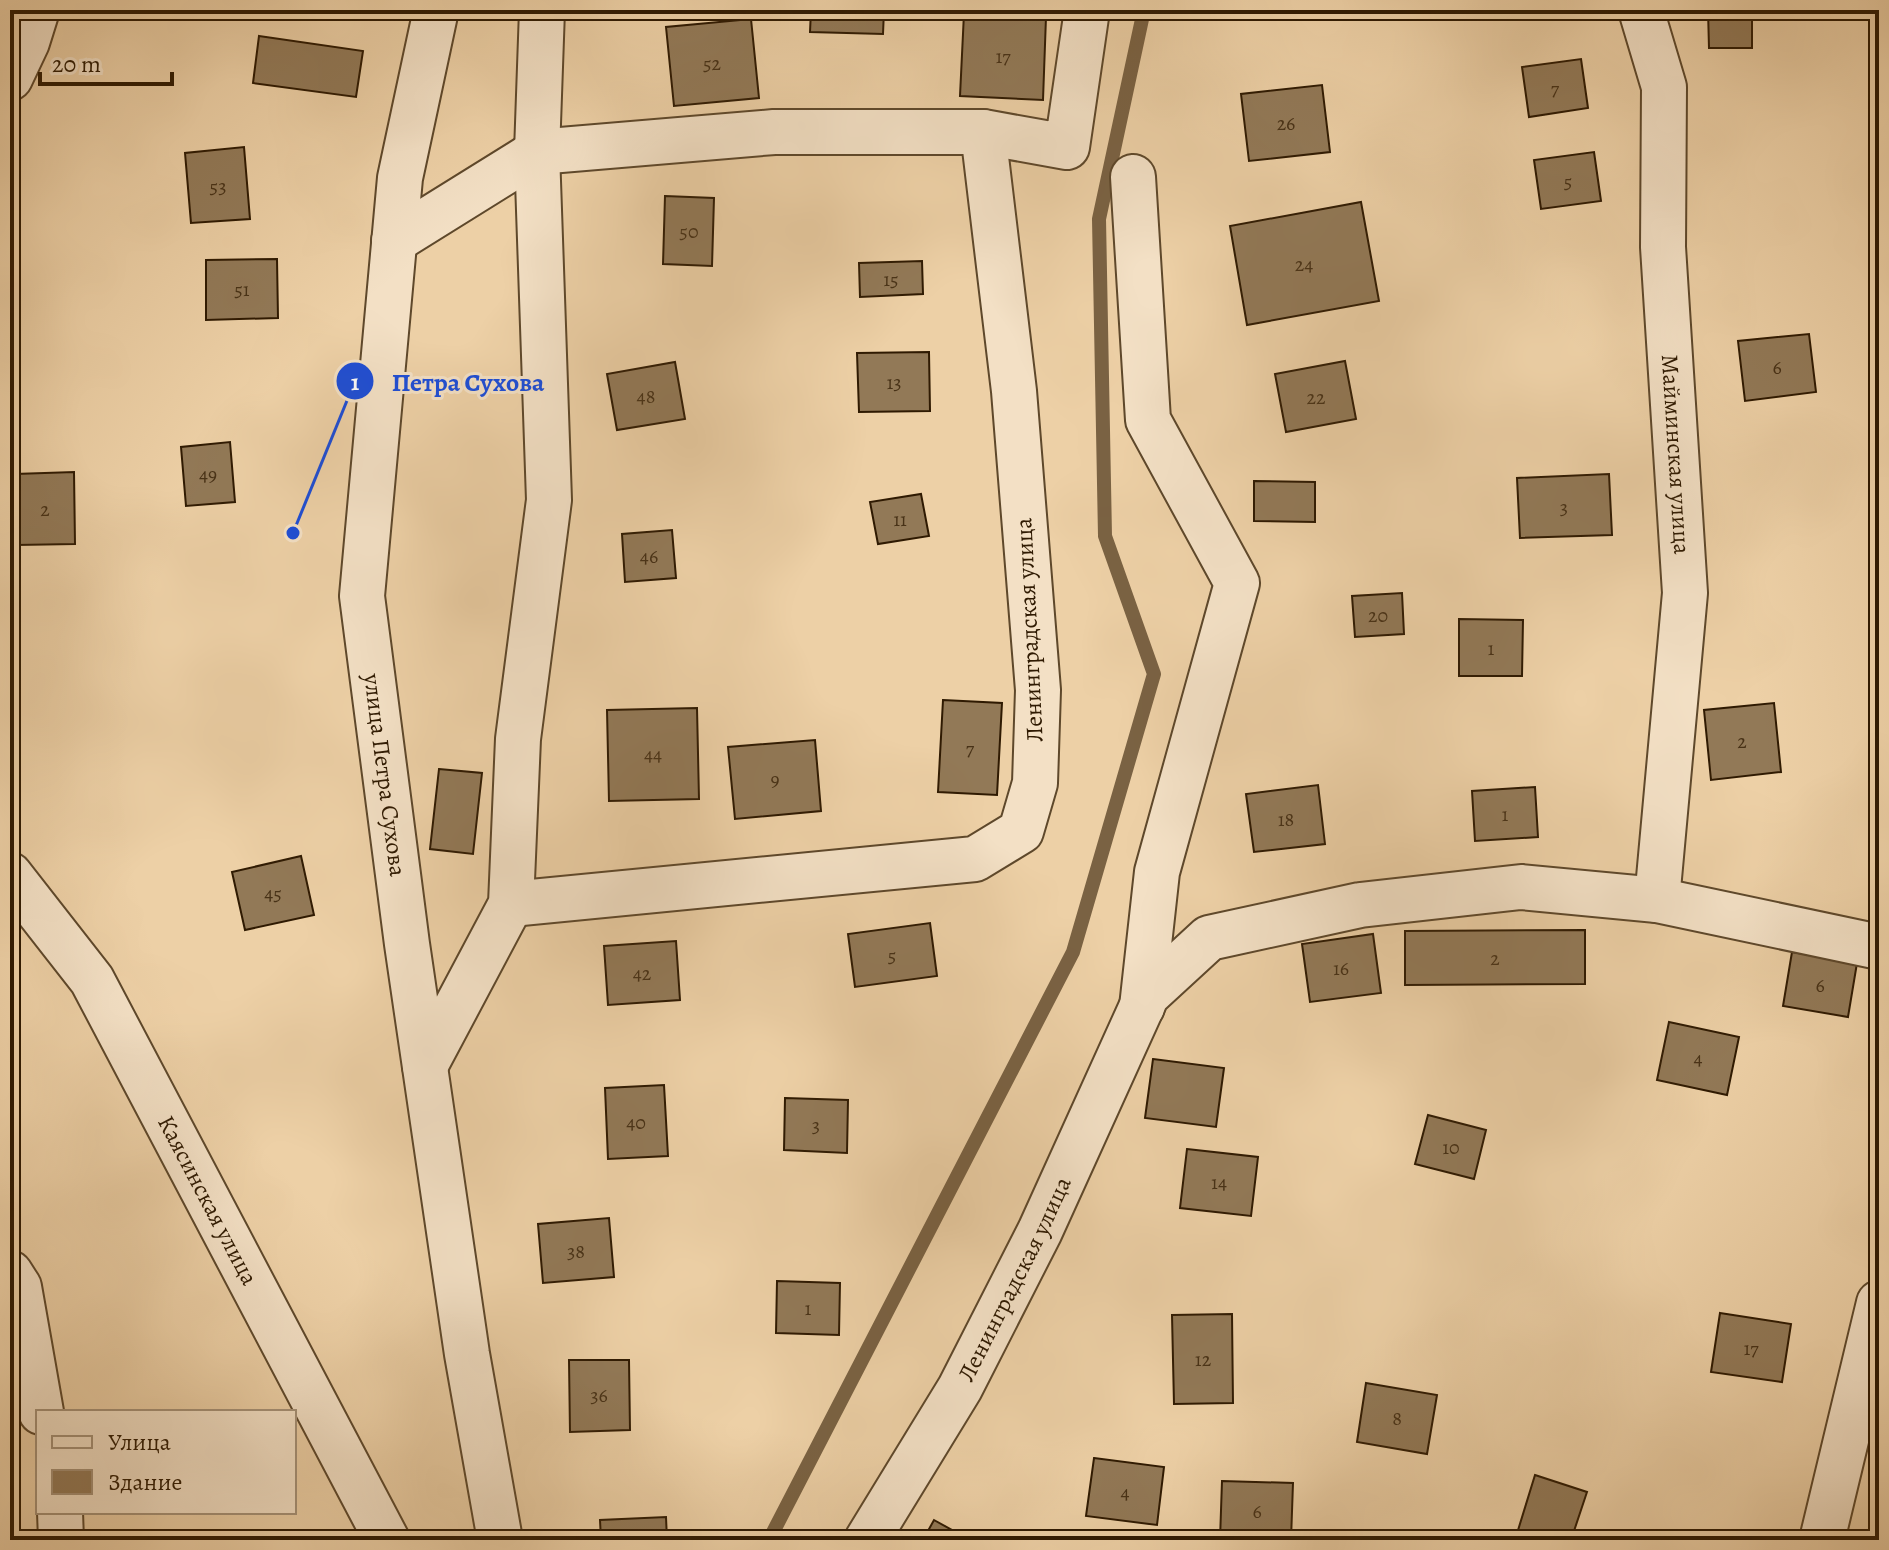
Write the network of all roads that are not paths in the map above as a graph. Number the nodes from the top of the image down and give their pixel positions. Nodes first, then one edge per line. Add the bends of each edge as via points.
1 (37, 10) edge
2 (436, 10) edge
3 (542, 10) edge
4 (1087, 10) edge
5 (1641, 10) edge
6 (10, 78) edge
7 (983, 132) junction
8 (537, 152) junction
9 (1133, 177) dead end
10 (394, 241) junction
11 (10, 875) edge
12 (1657, 900) junction
13 (511, 904) junction
14 (1879, 947) edge
15 (1142, 1007) junction
16 (425, 1066) junction
17 (10, 1273) edge
18 (1879, 1303) edge
19 (41, 1410) edge
20 (60, 1514) edge
21 (61, 1540) edge
22 (387, 1540) edge
23 (500, 1540) edge
24 (867, 1540) edge
25 (1822, 1540) edge

1 - 6 street
2 - 10 street, улица Петра Сухова via 400,178
3 - 8 street
4 - 7 street via 1067,147
5 - 12 street, Майминская улица via 1664,87 1663,247 1685,593
7 - 8 street via 774,132
7 - 13 street, Ленинградская улица via 1014,391 1038,690 1035,783 1021,831 975,859
8 - 10 street
8 - 13 street via 549,500 518,739
9 - 15 street, Ленинградская улица via 1148,420 1237,583 1157,872
10 - 16 street, улица Петра Сухова via 362,596
11 - 22 street, Каясинская улица via 92,980
12 - 14 street, Ленинградская улица
12 - 15 street, Ленинградская улица via 1521,887 1360,905 1209,938 1147,995
13 - 16 street
15 - 24 street, Ленинградская улица via 1040,1231 960,1388
16 - 23 street, улица Петра Сухова
17 - 19 street via 19,1287
18 - 25 street
20 - 21 street

